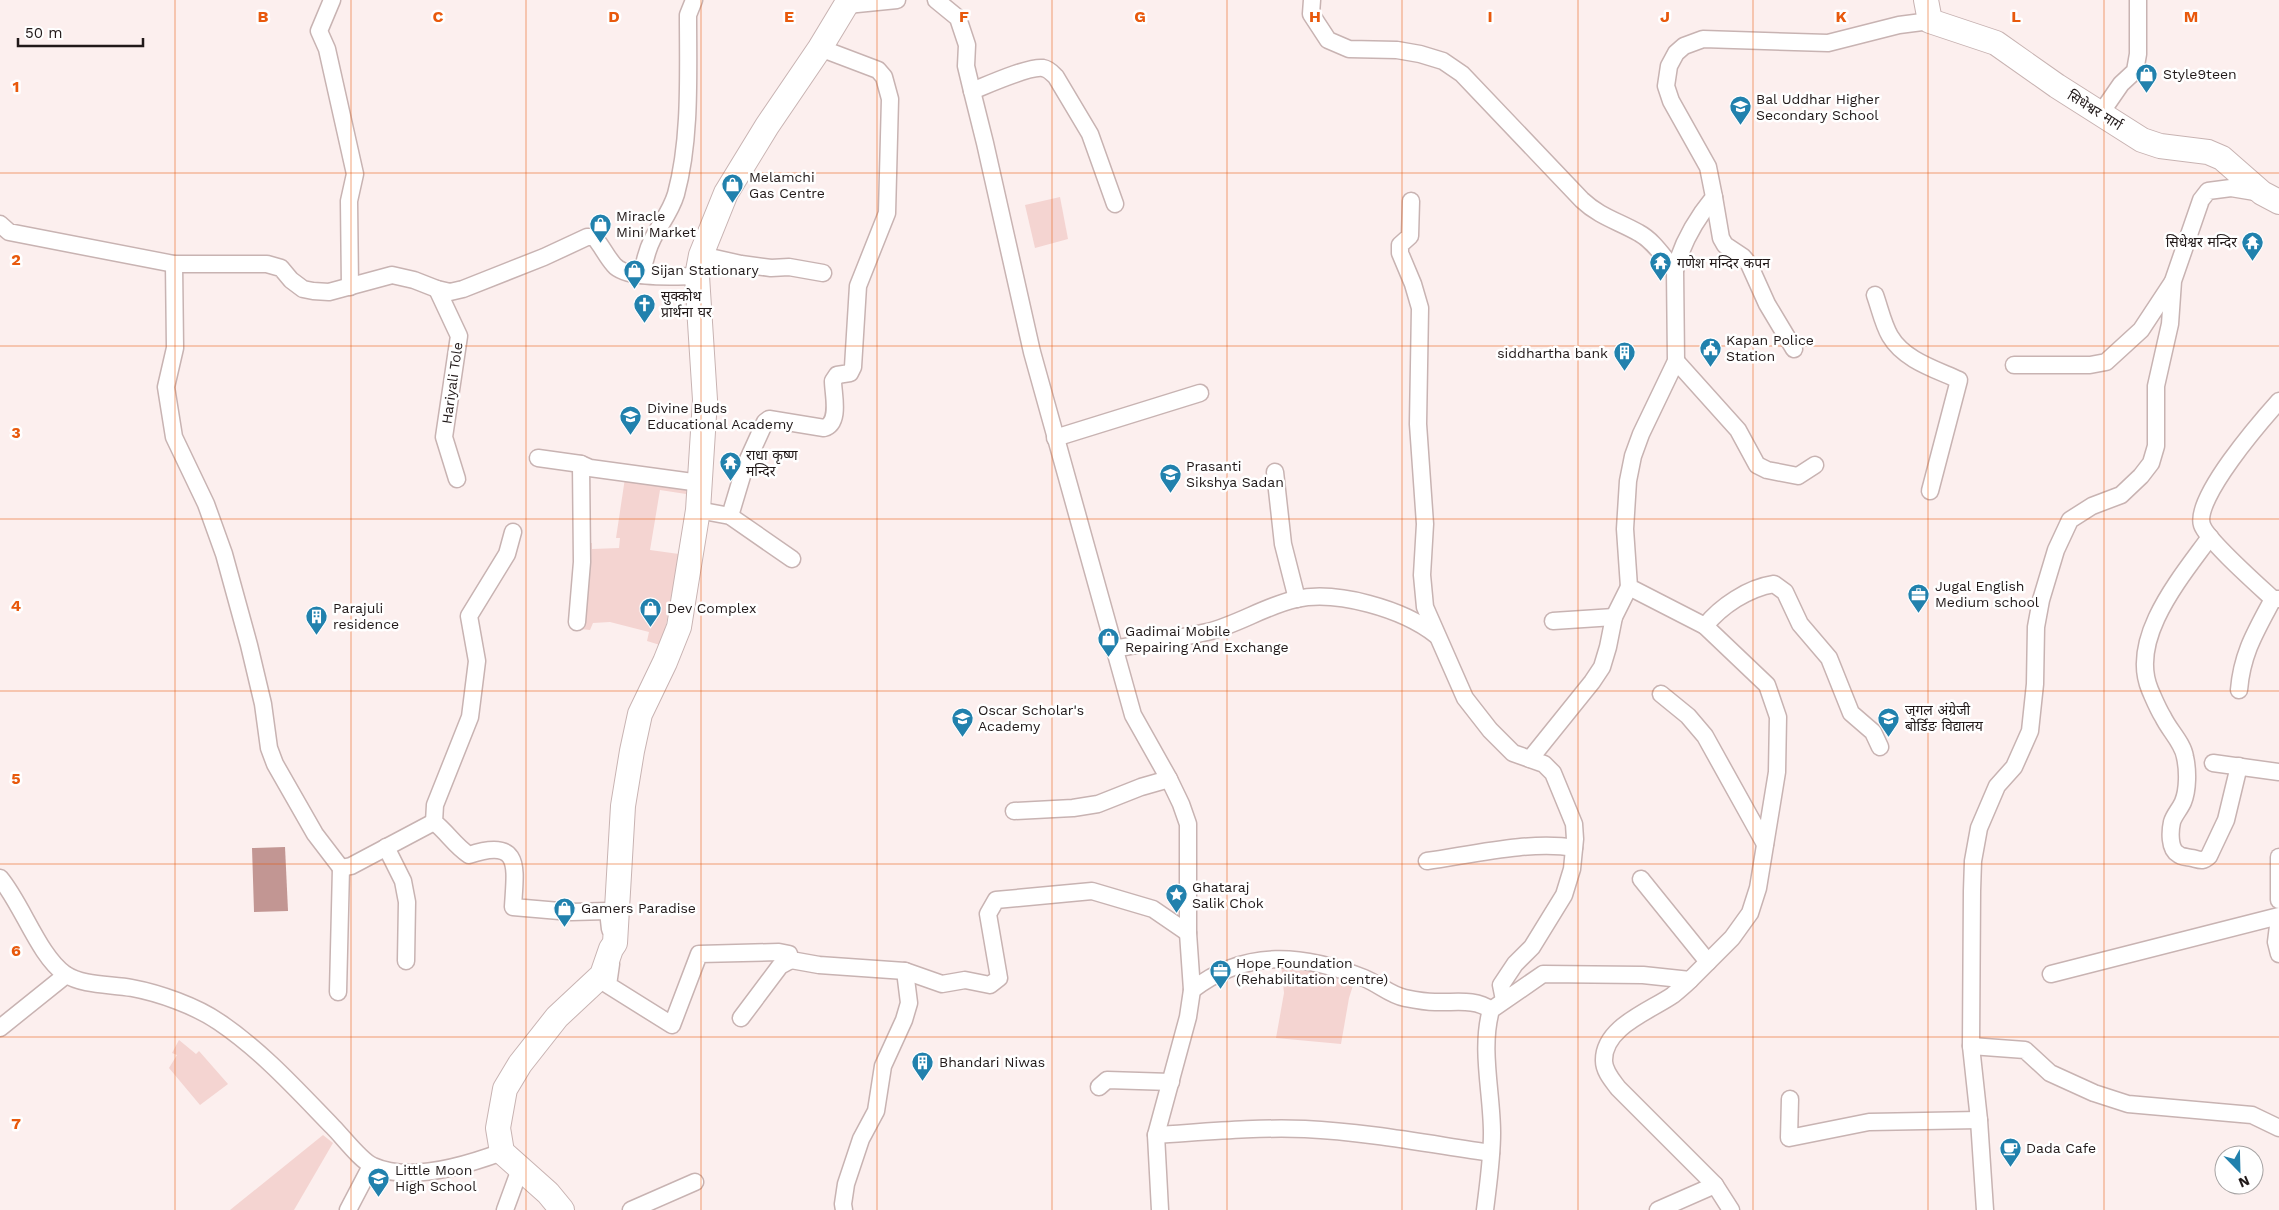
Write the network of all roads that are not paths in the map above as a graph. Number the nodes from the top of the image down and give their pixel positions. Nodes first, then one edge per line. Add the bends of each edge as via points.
1 (332, 0) edge
2 (694, 0) edge
3 (897, 0) edge
4 (936, 0) edge
5 (1312, 0) edge
6 (2138, 0) edge
7 (848, 3) edge
8 (1928, 10) edge
9 (820, 48) junction
10 (972, 91) junction
11 (2101, 113) junction
12 (1714, 197) junction
13 (2270, 198) edge
14 (1411, 201) dead end
15 (1115, 204) dead end
16 (0, 224) edge
17 (174, 264) junction
18 (699, 265) junction
19 (1675, 270) junction
20 (823, 273) dead end
21 (642, 275) junction
22 (2173, 281) junction
23 (350, 287) junction
24 (438, 289) junction
25 (1875, 295) dead end
26 (1794, 349) dead end
27 (1676, 361) junction
28 (2014, 365) dead end
29 (1200, 393) dead end
30 (2279, 401) edge
31 (1055, 438) junction
32 (538, 458) dead end
33 (581, 464) junction
34 (1815, 465) dead end
35 (1275, 472) dead end
36 (457, 479) dead end
37 (700, 483) junction
38 (1930, 490) dead end
39 (698, 510) junction
40 (730, 516) junction
41 (513, 532) dead end
42 (2210, 537) junction
43 (792, 558) dead end
44 (1629, 588) junction
45 (1297, 599) junction
46 (2276, 599) edge
47 (1614, 617) junction
48 (1553, 621) dead end
49 (578, 622) dead end
50 (1705, 626) junction
51 (1436, 635) junction
52 (1114, 649) junction
53 (2239, 690) dead end
54 (1662, 694) dead end
55 (1880, 747) dead end
56 (1530, 759) junction
57 (2213, 763) dead end
58 (2238, 766) junction
59 (2279, 772) edge
60 (1169, 779) junction
61 (1014, 811) dead end
62 (434, 822) junction
63 (1765, 844) junction
64 (386, 847) junction
65 (1574, 848) junction
66 (2279, 857) edge
67 (1427, 861) dead end
68 (341, 868) junction
69 (0, 878) edge
70 (1641, 879) dead end
71 (2279, 900) edge
72 (2279, 917) edge
73 (1188, 933) junction
74 (613, 946) junction
75 (2279, 954) edge
76 (791, 960) junction
77 (406, 961) dead end
78 (1708, 962) junction
79 (905, 971) junction
80 (2051, 974) dead end
81 (66, 975) junction
82 (1690, 980) junction
83 (1192, 990) junction
84 (338, 992) dead end
85 (1504, 1000) junction
86 (1490, 1010) junction
87 (741, 1018) dead end
88 (0, 1028) edge
89 (1970, 1046) junction
90 (1171, 1082) junction
91 (1099, 1087) dead end
92 (1790, 1099) dead end
93 (1979, 1120) junction
94 (2279, 1128) edge
95 (1156, 1135) junction
96 (502, 1152) junction
97 (1491, 1153) junction
98 (371, 1166) junction
99 (520, 1169) junction
100 (694, 1182) dead end
101 (1715, 1185) junction
102 (348, 1210) edge
103 (505, 1210) edge
104 (562, 1210) edge
105 (631, 1210) edge
106 (844, 1210) edge
107 (1160, 1210) edge
108 (1485, 1210) edge
109 (1658, 1210) edge
110 (1731, 1210) edge
111 (1985, 1210) edge

1 - 23 street via 319,31 327,49 355,174 349,201
2 - 21 street via 688,15 683,164 675,197 653,238
3 - 7 street
4 - 10 street via 958,18 967,44 966,66
5 - 19 street via 1311,14 1328,40 1350,49 1420,54 1443,61 1462,74 1587,205 1648,239
6 - 11 street via 2135,71 2121,84
7 - 9 main road
8 - 11 main road, सिधेश्वर मार्ग via 1996,44
8 - 12 street via 1899,25 1828,43 1703,39 1684,46 1669,66 1666,86 1708,167
9 - 18 main road via 766,126 726,193
9 - 40 street via 878,70 884,76 890,99 887,213 858,286 853,367 850,373 838,375 833,381 835,413 832,422 824,428 769,419 765,422 745,466
10 - 15 street via 1031,69 1049,70 1090,134
10 - 31 street
11 - 13 main road, सिधेश्वर मार्ग via 2142,140 2160,146 2208,152 2222,158
12 - 19 street via 1683,245
12 - 26 street via 1724,245 1749,264 1767,304
13 - 22 street via 2231,188 2208,191 2201,200
14 - 51 street via 1410,236 1400,245 1400,253 1420,308 1418,424 1424,524 1422,575 1425,607
16 - 17 street via 8,232
17 - 23 street via 267,264 281,268 302,289 329,292
17 - 68 street via 175,348 166,387 174,437 206,504 224,554 249,645 275,764 315,834
18 - 20 street via 790,267
18 - 21 street
18 - 37 main road via 705,400
19 - 27 street
21 - 24 street via 615,267 603,246 594,237 587,237 544,258 463,289 450,292
22 - 28 street via 2141,330 2106,362 2090,366
22 - 89 street via 2170,324 2156,386 2156,446 2152,463 2121,495 2092,506 2070,520 2056,550 2041,600 2036,627 2030,732 2014,767 1997,786 1979,828 1973,861
23 - 24 street via 392,275
24 - 36 street, Hariyali Tole via 459,336 444,436
25 - 38 street via 1887,329 1898,345 1915,360 1959,380
27 - 34 street via 1738,430 1757,465 1798,476
27 - 44 street via 1633,456 1625,529
29 - 31 street
30 - 42 street via 2246,439 2211,492 2202,515 2202,524
31 - 52 street
32 - 33 street
33 - 37 street via 590,468
33 - 49 street via 582,562
35 - 45 street via 1283,544
37 - 39 main road
39 - 40 street
39 - 74 main road via 679,628 640,714 632,751 622,806
40 - 43 street
41 - 62 street via 507,554 470,616 477,662 470,717 435,805
42 - 46 street
42 - 58 street via 2161,611 2147,642 2144,670 2162,717 2185,756 2186,787 2171,830 2173,849 2178,855 2201,861 2209,856 2226,820
44 - 47 street
44 - 50 street
45 - 51 street via 1362,601 1401,613
45 - 52 street via 1208,632
46 - 53 street via 2250,642 2241,668
47 - 48 street
47 - 56 street via 1602,667
50 - 55 street via 1716,612 1758,586 1774,584 1780,588 1800,624 1830,658 1851,713 1873,732
50 - 63 street via 1767,685 1778,717 1776,772
51 - 56 street via 1465,698 1490,730 1513,752
52 - 60 street via 1133,715
54 - 63 street via 1705,736
56 - 65 street via 1544,764 1554,773 1574,824
57 - 58 street
58 - 59 street
60 - 61 street via 1098,804
60 - 73 street via 1188,824
62 - 64 street
62 - 74 street via 469,855 495,849 507,854 516,865 514,907 571,912 608,911
63 - 78 street via 1758,888 1750,913 1732,938
64 - 68 street
64 - 77 street via 404,881
65 - 67 street via 1536,847
65 - 85 street via 1572,870 1564,895 1532,947 1501,985
66 - 71 street
68 - 84 street
69 - 81 street via 12,892 52,961
70 - 78 street
72 - 75 street via 2276,942
72 - 80 street
73 - 79 street via 1153,909 1092,891 1017,897 996,900 988,914 999,978 990,985 966,980 942,984
73 - 83 street
74 - 76 street via 608,986 672,1025 699,954 779,952 789,954
74 - 96 main road via 602,974 558,1017 504,1089 498,1128
76 - 79 street
76 - 87 street via 780,966
78 - 82 street
79 - 106 street via 909,1003 883,1066 876,1111 861,1139 846,1184
81 - 88 street
81 - 98 street via 157,994 218,1021 260,1054
82 - 85 street via 1643,975 1543,974
82 - 101 street via 1622,1027 1611,1039 1604,1062 1608,1075 1618,1088
83 - 86 street via 1229,968 1284,958 1330,966 1365,978 1404,998 1468,1002 1484,1005
83 - 90 street
85 - 86 street
86 - 97 street via 1487,1042
89 - 93 street
89 - 94 street via 2025,1050 2050,1073 2128,1104 2252,1115
90 - 91 street via 1107,1080
90 - 95 street
92 - 93 street via 1789,1138 1869,1122
93 - 111 street
95 - 97 street via 1304,1129
95 - 107 street
96 - 98 street via 474,1162 416,1172 399,1173
96 - 99 main road
97 - 108 street
98 - 102 street
99 - 103 street
99 - 104 main road
100 - 105 street
101 - 109 street
101 - 110 street

